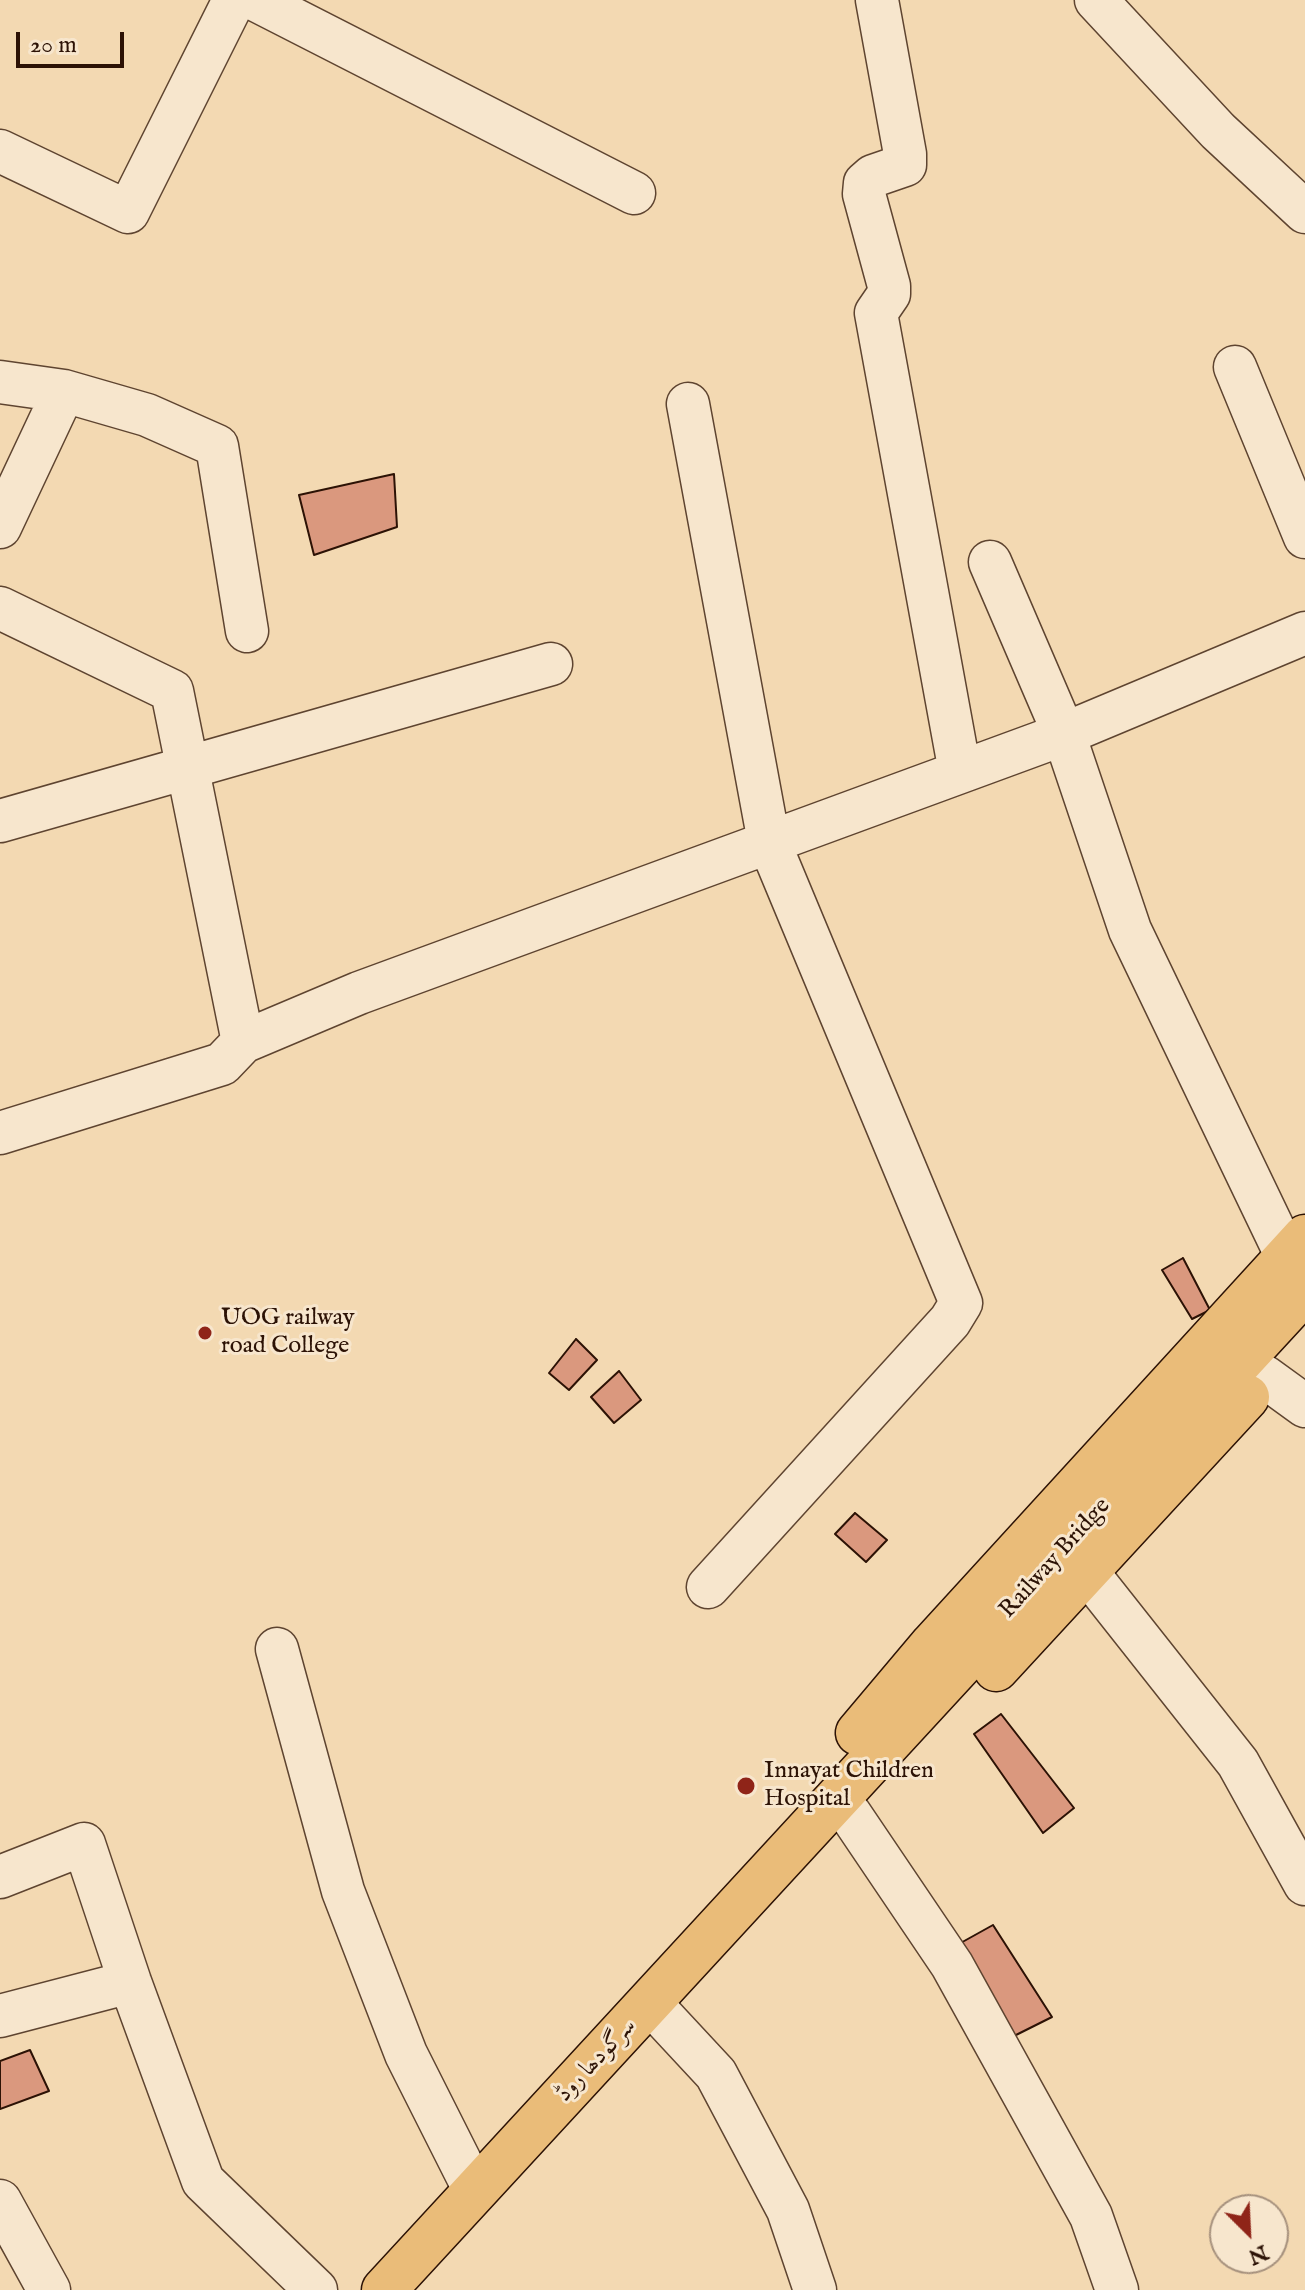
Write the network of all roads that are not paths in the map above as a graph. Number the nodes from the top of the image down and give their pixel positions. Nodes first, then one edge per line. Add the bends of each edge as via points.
1 (234, 0) edge
2 (256, 0) edge
3 (877, 0) edge
4 (1096, 0) edge
5 (0, 151) edge
6 (634, 193) dead end
7 (1305, 212) edge
8 (1235, 367) dead end
9 (0, 382) edge
10 (64, 391) junction
11 (688, 404) dead end
12 (0, 527) edge
13 (1305, 537) edge
14 (990, 562) dead end
15 (0, 608) edge
16 (247, 631) dead end
17 (1305, 633) edge
18 (551, 664) dead end
19 (1064, 734) junction
20 (187, 768) junction
21 (960, 772) junction
22 (0, 821) edge
23 (769, 842) junction
24 (243, 1042) junction
25 (0, 1133) edge
26 (1299, 1262) edge
27 (1305, 1335) edge
28 (1265, 1377) junction
29 (1305, 1406) edge
30 (1087, 1572) junction
31 (708, 1587) dead end
32 (277, 1649) dead end
33 (850, 1814) junction
34 (808, 1830) junction
35 (0, 1877) edge
36 (1305, 1884) edge
37 (130, 1982) junction
38 (650, 2003) junction
39 (0, 2016) edge
40 (475, 2191) junction
41 (0, 2201) edge
42 (49, 2290) edge
43 (316, 2290) edge
44 (384, 2290) edge
45 (815, 2290) edge
46 (1117, 2290) edge

1 - 5 street via 128,212
2 - 6 street
3 - 21 street via 905,165 865,183 889,286 876,313
4 - 7 street via 1218,131
8 - 13 street
9 - 10 street
10 - 12 street
10 - 16 street via 147,415 217,446
11 - 23 street
14 - 19 street
15 - 20 street via 172,691
17 - 19 street
18 - 20 street
19 - 21 street
19 - 26 street via 1130,930
20 - 22 street
20 - 24 street
21 - 23 street
23 - 24 street via 359,993
23 - 31 street via 961,1303
24 - 25 street via 222,1064
26 - 34 main road via 933,1644 822,1783
27 - 28 main road
28 - 29 street
28 - 30 main road
30 - 33 main road via 899,1771
30 - 36 street via 1238,1763
32 - 40 street via 343,1891 406,2054
33 - 34 main road
33 - 46 street via 952,1965 1091,2216
34 - 38 main road, سرگودھا روڈ
35 - 37 street via 84,1844
37 - 39 street
37 - 43 street via 203,2181
38 - 40 main road, سرگودھا روڈ
38 - 45 street via 716,2074 788,2210
40 - 44 main road, سرگودھا روڈ
41 - 42 street

